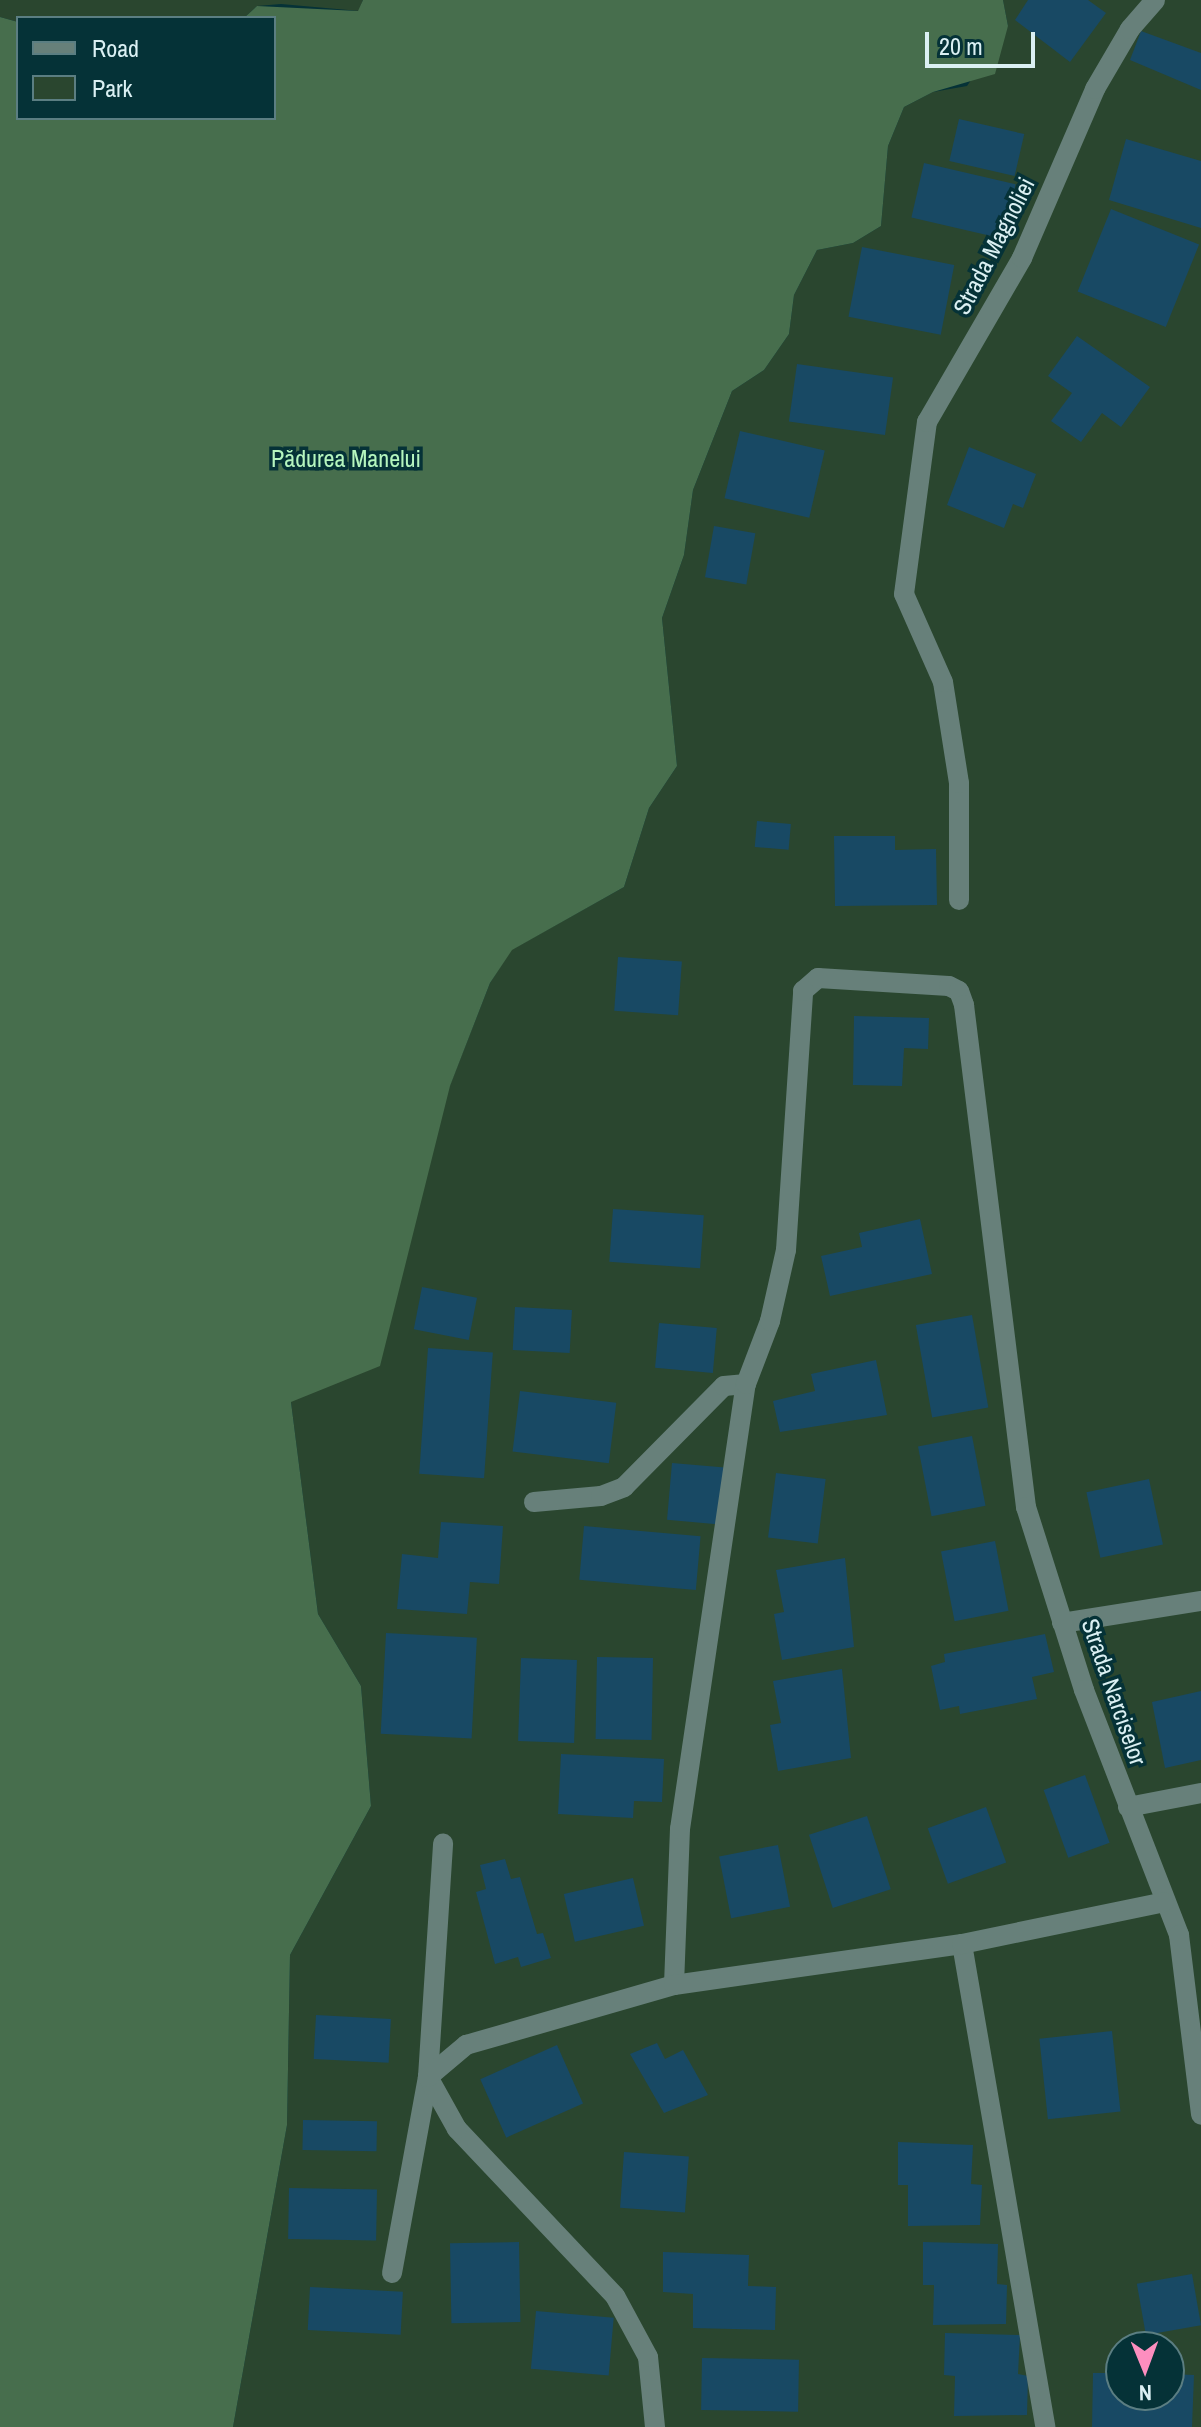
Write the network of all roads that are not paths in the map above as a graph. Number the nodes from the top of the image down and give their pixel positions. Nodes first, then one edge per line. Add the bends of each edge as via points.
1 (1155, 0) edge
2 (959, 900) dead end
3 (746, 1384) junction
4 (534, 1502) dead end
5 (1201, 1601) edge
6 (1062, 1623) junction
7 (1201, 1793) edge
8 (1128, 1807) junction
9 (443, 1843) dead end
10 (1164, 1902) junction
11 (962, 1944) junction
12 (674, 1985) junction
13 (428, 2077) junction
14 (1201, 2108) edge
15 (1201, 2115) edge
16 (392, 2273) dead end
17 (655, 2427) edge
18 (1045, 2427) edge

1 - 2 street, Strada Magnoliei via 1130,29 1095,89 1022,258 927,422 909,526 904,594 943,682 959,783
3 - 4 street via 724,1386 624,1487 601,1496
3 - 6 street, Strada Narciselor via 770,1321 786,1250 803,991 818,978 959,991 1026,1507
3 - 12 street via 680,1829
5 - 6 street
6 - 8 street, Strada Narciselor
7 - 8 street
8 - 10 street, Strada Narciselor
9 - 13 street
10 - 11 street
10 - 14 street, Strada Narciselor via 1179,1935
11 - 12 street
11 - 18 street
12 - 13 street via 466,2045
13 - 16 street
13 - 17 street via 457,2129 615,2296 648,2357
14 - 15 street, Strada Narciselor

